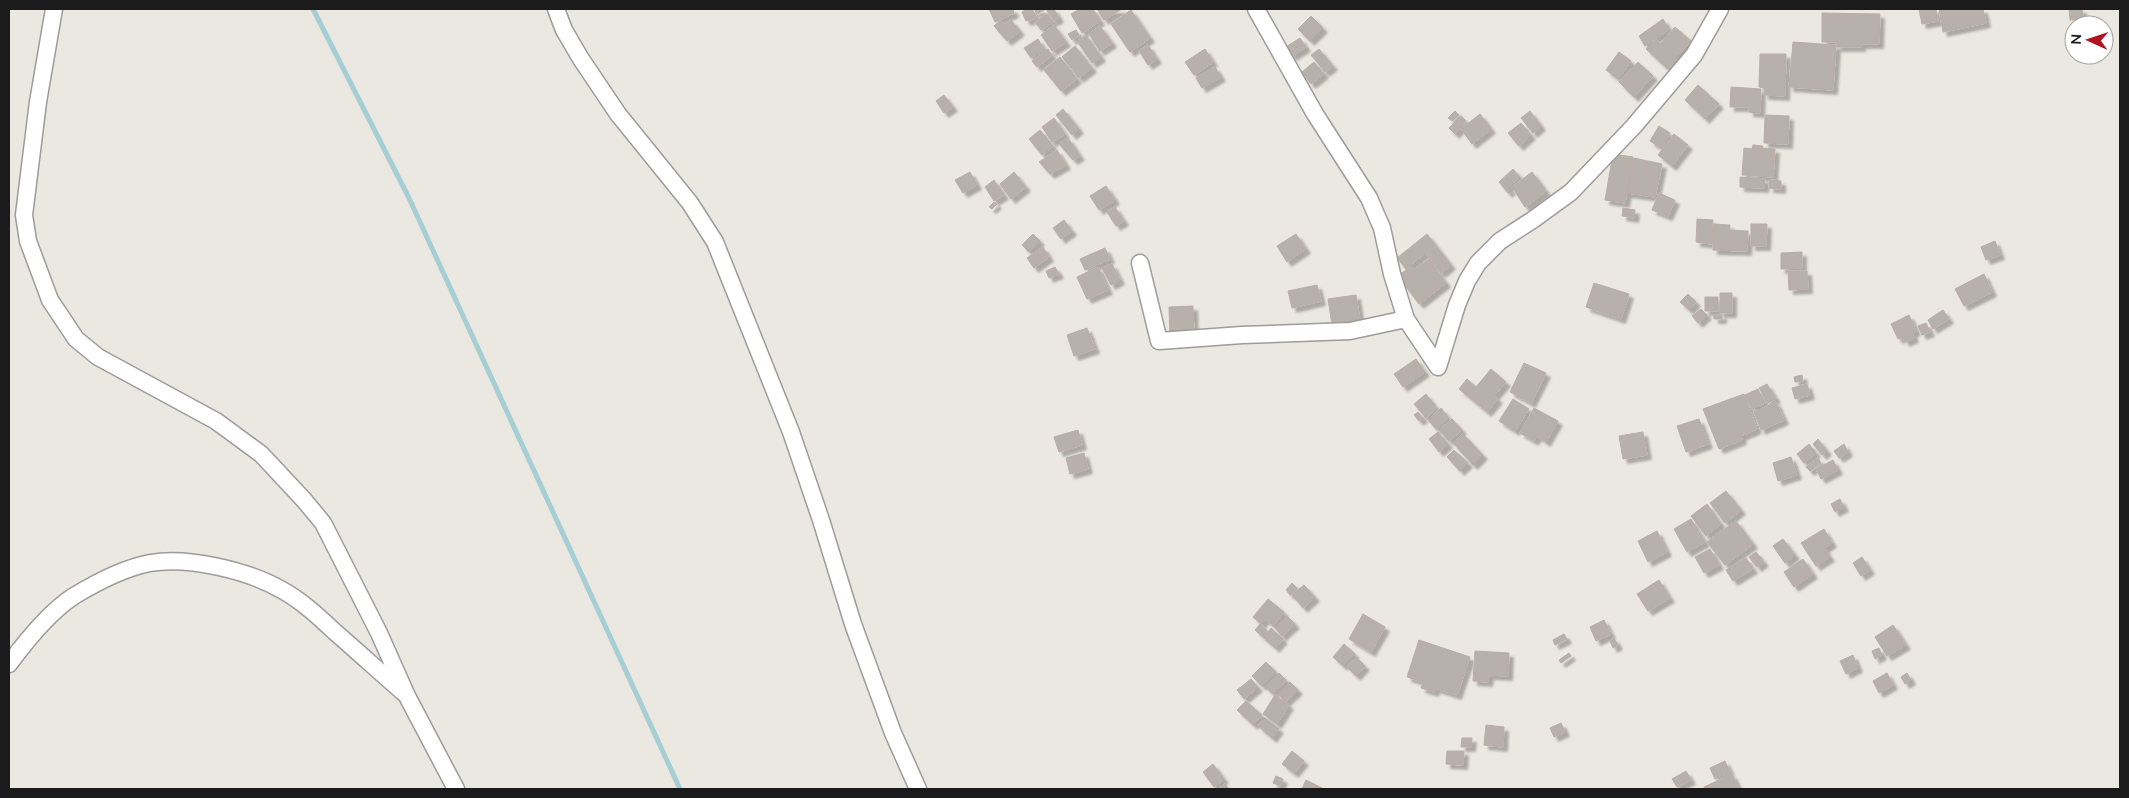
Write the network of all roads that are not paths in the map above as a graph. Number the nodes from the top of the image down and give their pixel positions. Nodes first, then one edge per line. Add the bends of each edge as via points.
1 (54, 9) edge
2 (556, 9) edge
3 (1256, 9) edge
4 (1720, 9) edge
5 (1140, 263) dead end
6 (1406, 319) junction
7 (9, 664) edge
8 (407, 696) junction
9 (456, 789) edge
10 (918, 789) edge

1 - 8 street via 24,215 28,241 50,300 76,339 98,357 216,421 261,454 304,500 322,523 379,633
2 - 10 street via 581,59 618,114 690,203 715,242 792,432 852,624
3 - 6 street via 1369,198 1382,228
4 - 6 street via 1694,55 1634,126 1556,204 1500,241 1478,263 1456,305 1438,368
5 - 6 street via 1159,341 1350,331
7 - 8 street via 33,632 73,596 119,572 151,563 180,562 246,574 282,590 306,606
8 - 9 street

